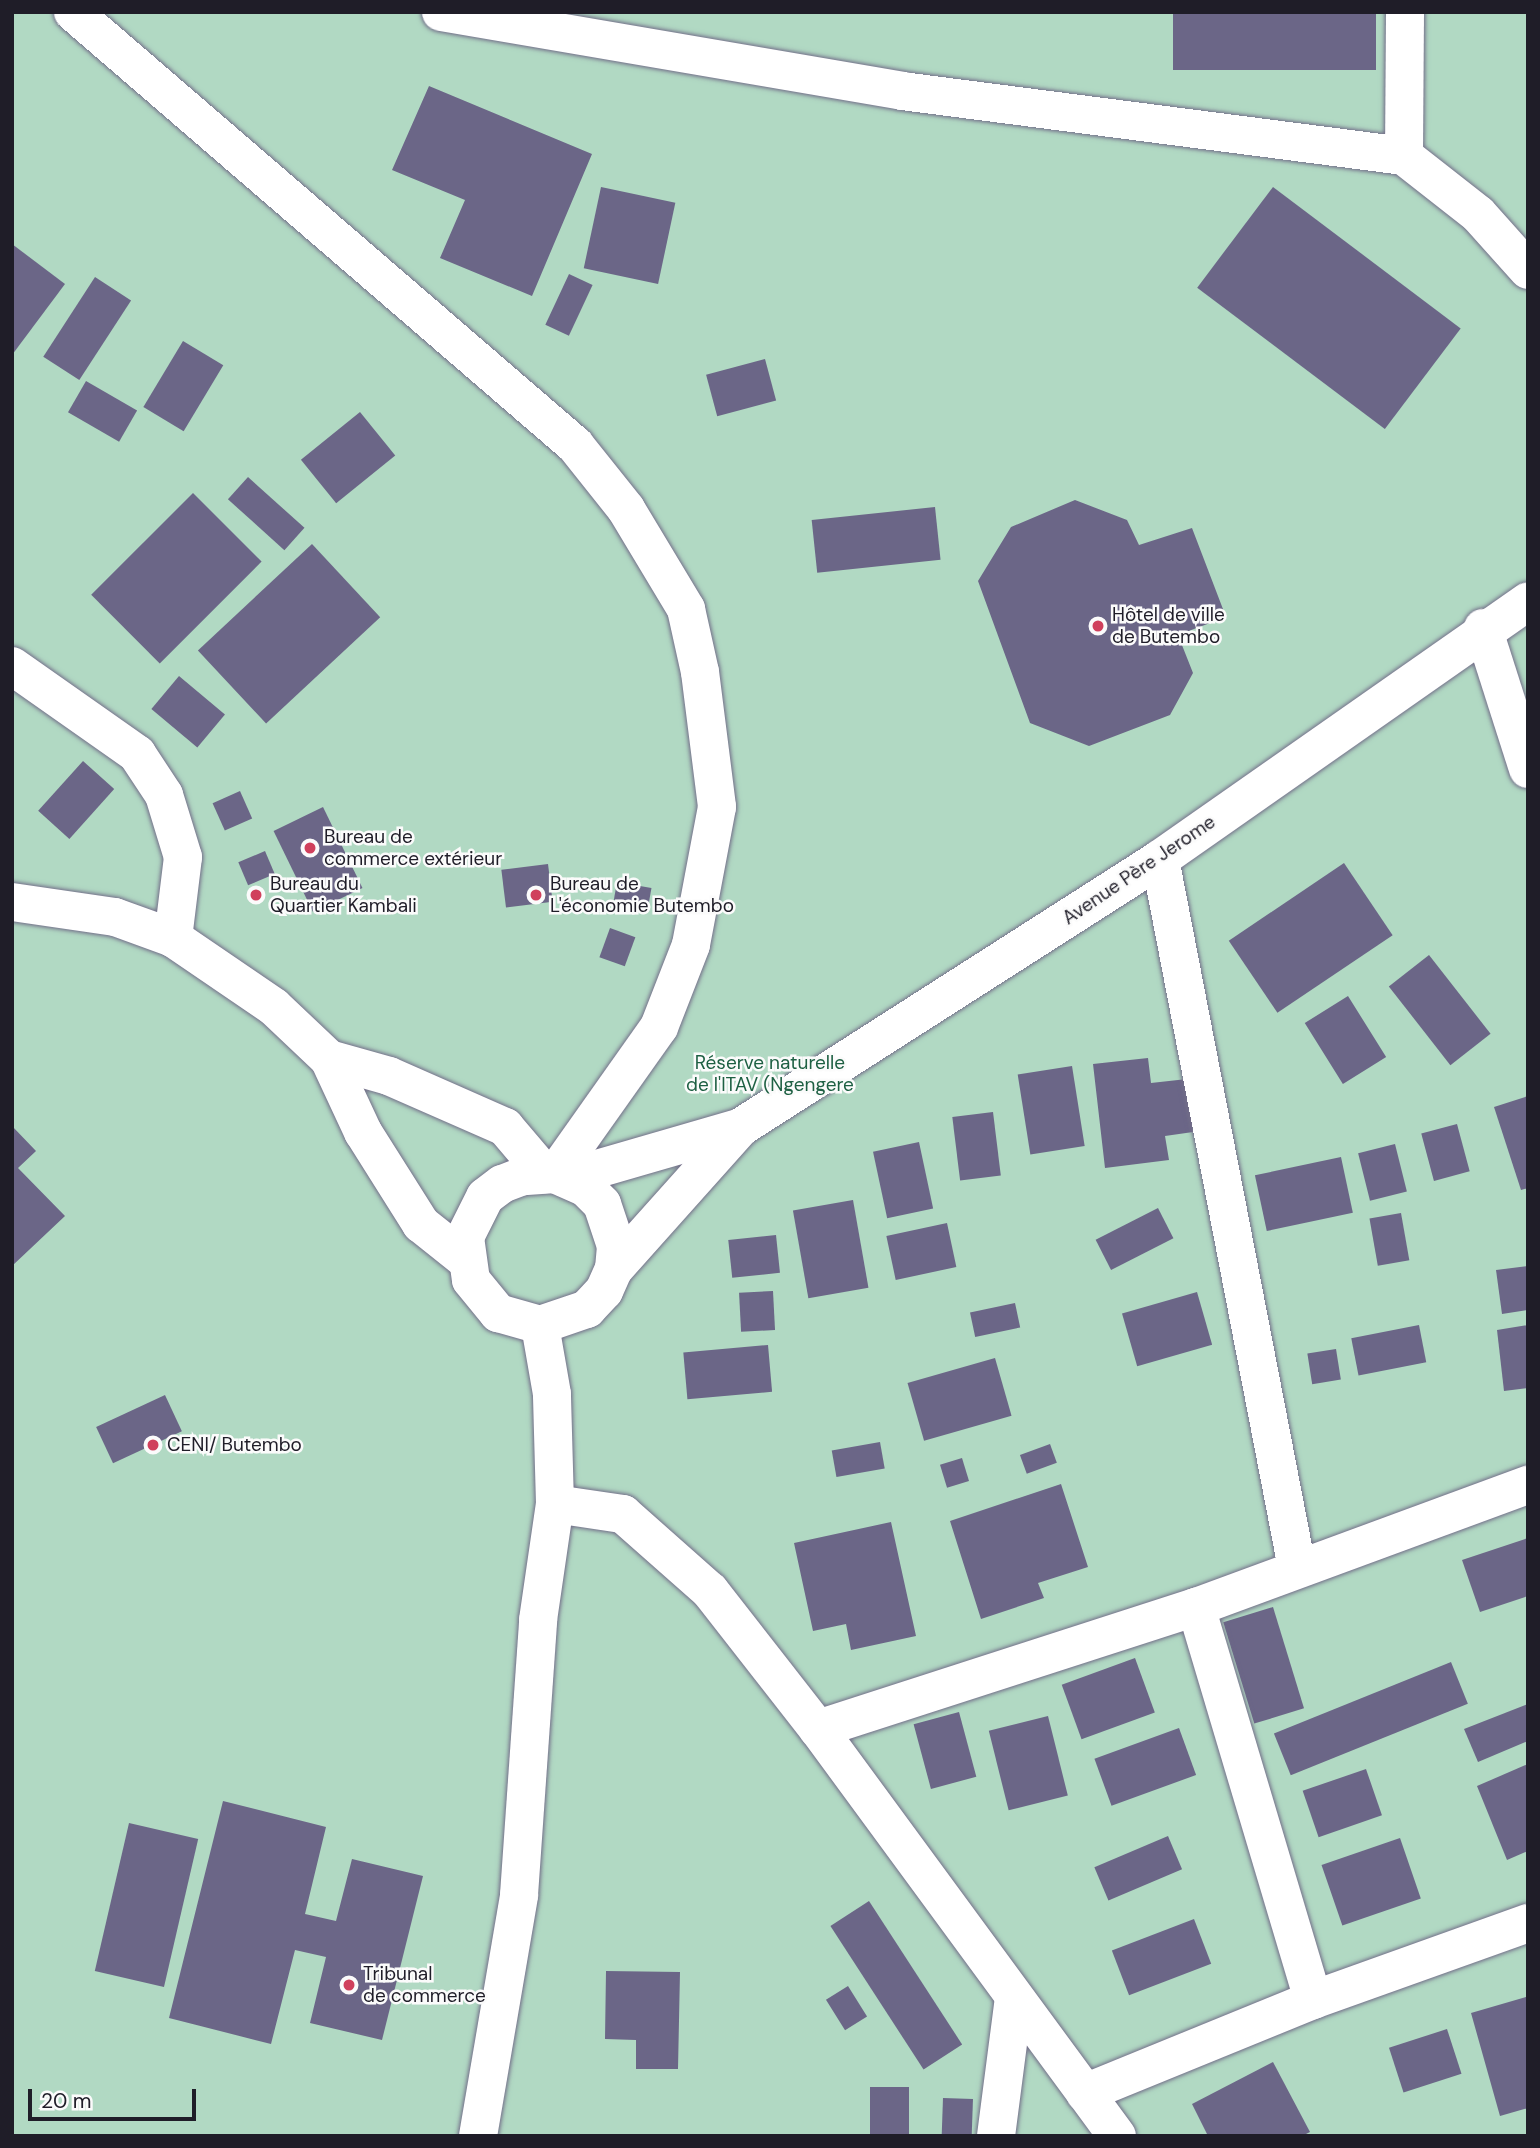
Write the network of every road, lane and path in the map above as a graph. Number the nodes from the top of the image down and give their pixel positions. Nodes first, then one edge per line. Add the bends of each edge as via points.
1 (73, 12) edge
2 (1405, 12) edge
3 (464, 13) edge
4 (1404, 156) junction
5 (1528, 270) edge
6 (1528, 601) edge
7 (1483, 628) junction
8 (12, 666) edge
9 (1528, 769) edge
10 (1160, 859) junction
11 (12, 902) edge
12 (173, 938) junction
13 (329, 1059) junction
14 (741, 1127) junction
15 (555, 1175) junction
16 (465, 1259) junction
17 (614, 1269) junction
18 (540, 1325) junction
19 (1528, 1485) edge
20 (555, 1504) junction
21 (1297, 1568) junction
22 (1196, 1608) junction
23 (818, 1729) junction
24 (1528, 1923) edge
25 (1014, 1998) junction
26 (1314, 2000) junction
27 (1085, 2093) junction
28 (478, 2136) edge
29 (996, 2136) edge
30 (1117, 2136) edge

1 - 15 street via 575,445 626,509 686,609 700,672 717,807 691,946 659,1027
2 - 4 street
3 - 4 street via 902,91
4 - 5 street via 1478,214
6 - 7 street, Avenue Père Jerome
7 - 9 street
7 - 10 street, Avenue Père Jerome
8 - 12 street via 137,754 164,795 183,858
10 - 14 street, Avenue Père Jerome
10 - 21 street
11 - 12 street via 115,917
12 - 13 street via 274,1007
13 - 15 street via 389,1076 505,1127
13 - 16 street via 363,1132 414,1213
14 - 15 street
14 - 17 street
15 - 16 street via 502,1184 485,1197 465,1237
15 - 17 street via 602,1204 616,1246
16 - 18 street via 482,1299 498,1313
17 - 18 street via 604,1291 587,1309 564,1321
18 - 20 street via 552,1394
19 - 21 street
20 - 23 street via 623,1514 709,1591
20 - 28 street via 538,1620 519,1895
21 - 22 street
22 - 23 street
22 - 26 street
23 - 25 street
24 - 26 street
25 - 27 street
25 - 29 street
26 - 27 street
27 - 30 street

